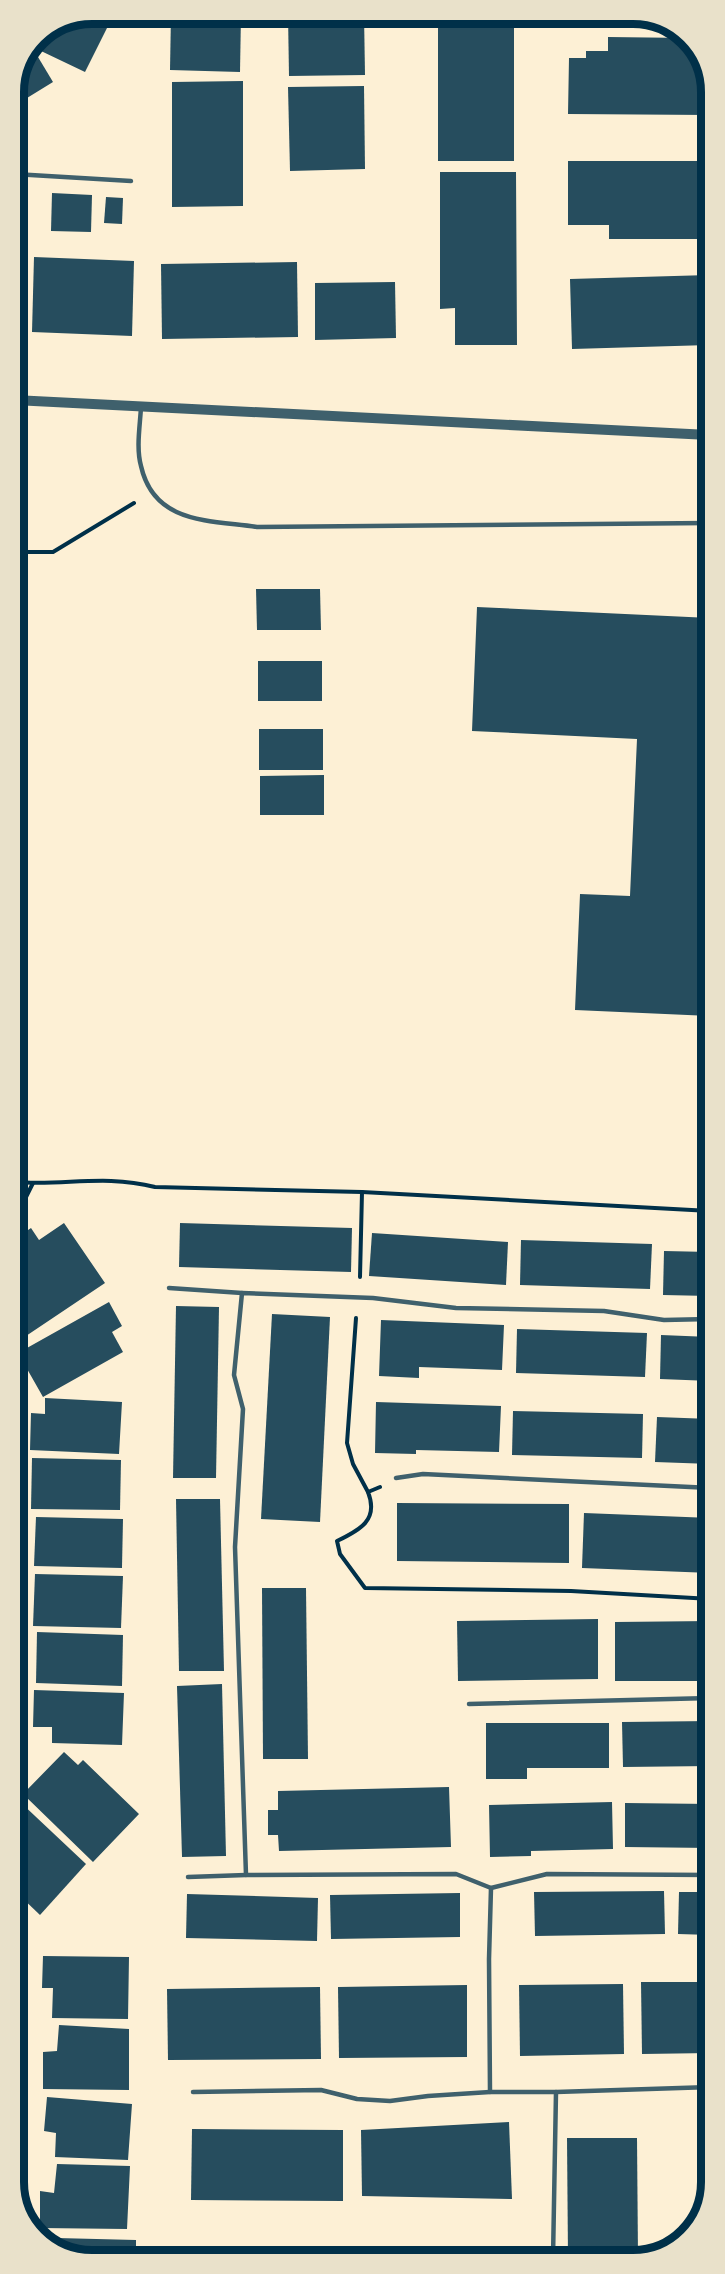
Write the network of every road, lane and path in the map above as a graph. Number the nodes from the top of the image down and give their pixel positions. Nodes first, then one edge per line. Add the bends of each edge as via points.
1 (24, 175) edge
2 (131, 181) dead end
3 (24, 401) edge
4 (141, 407) junction
5 (701, 435) edge
6 (134, 503) dead end
7 (701, 523) edge
8 (24, 552) edge
9 (24, 1182) edge
10 (33, 1183) junction
11 (362, 1192) junction
12 (24, 1201) edge
13 (701, 1211) edge
14 (169, 1288) dead end
15 (242, 1293) junction
16 (358, 1298) junction
17 (701, 1319) edge
18 (396, 1478) joint
19 (701, 1488) edge
20 (368, 1492) junction
21 (701, 1598) edge
22 (701, 1698) edge
23 (469, 1704) dead end
24 (246, 1875) junction
25 (701, 1875) edge
26 (188, 1877) dead end
27 (491, 1888) junction
28 (701, 2087) edge
29 (193, 2092) dead end
30 (490, 2092) junction
31 (556, 2092) junction
32 (553, 2250) edge

1 - 2 lane
3 - 4 street
4 - 5 street
4 - 7 lane via 140,465 146,482 171,511 190,517 256,527
6 - 8 path via 52,552
9 - 10 path
10 - 11 path via 103,1179 155,1187
10 - 12 path
11 - 13 path
11 - 16 path
14 - 15 lane
15 - 16 lane
15 - 24 lane via 234,1375 243,1409 236,1547
16 - 17 lane via 456,1308 604,1311 664,1320
16 - 20 path via 347,1443
18 - 19 lane via 423,1474
18 - 20 path
20 - 21 path via 372,1506 368,1520 337,1541 340,1554 364,1588 571,1591
22 - 23 lane
24 - 26 lane
24 - 27 lane via 456,1874
25 - 27 lane via 547,1874
27 - 30 lane
28 - 31 lane
29 - 30 lane via 321,2090 357,2099 390,2101
30 - 31 lane
31 - 32 lane

